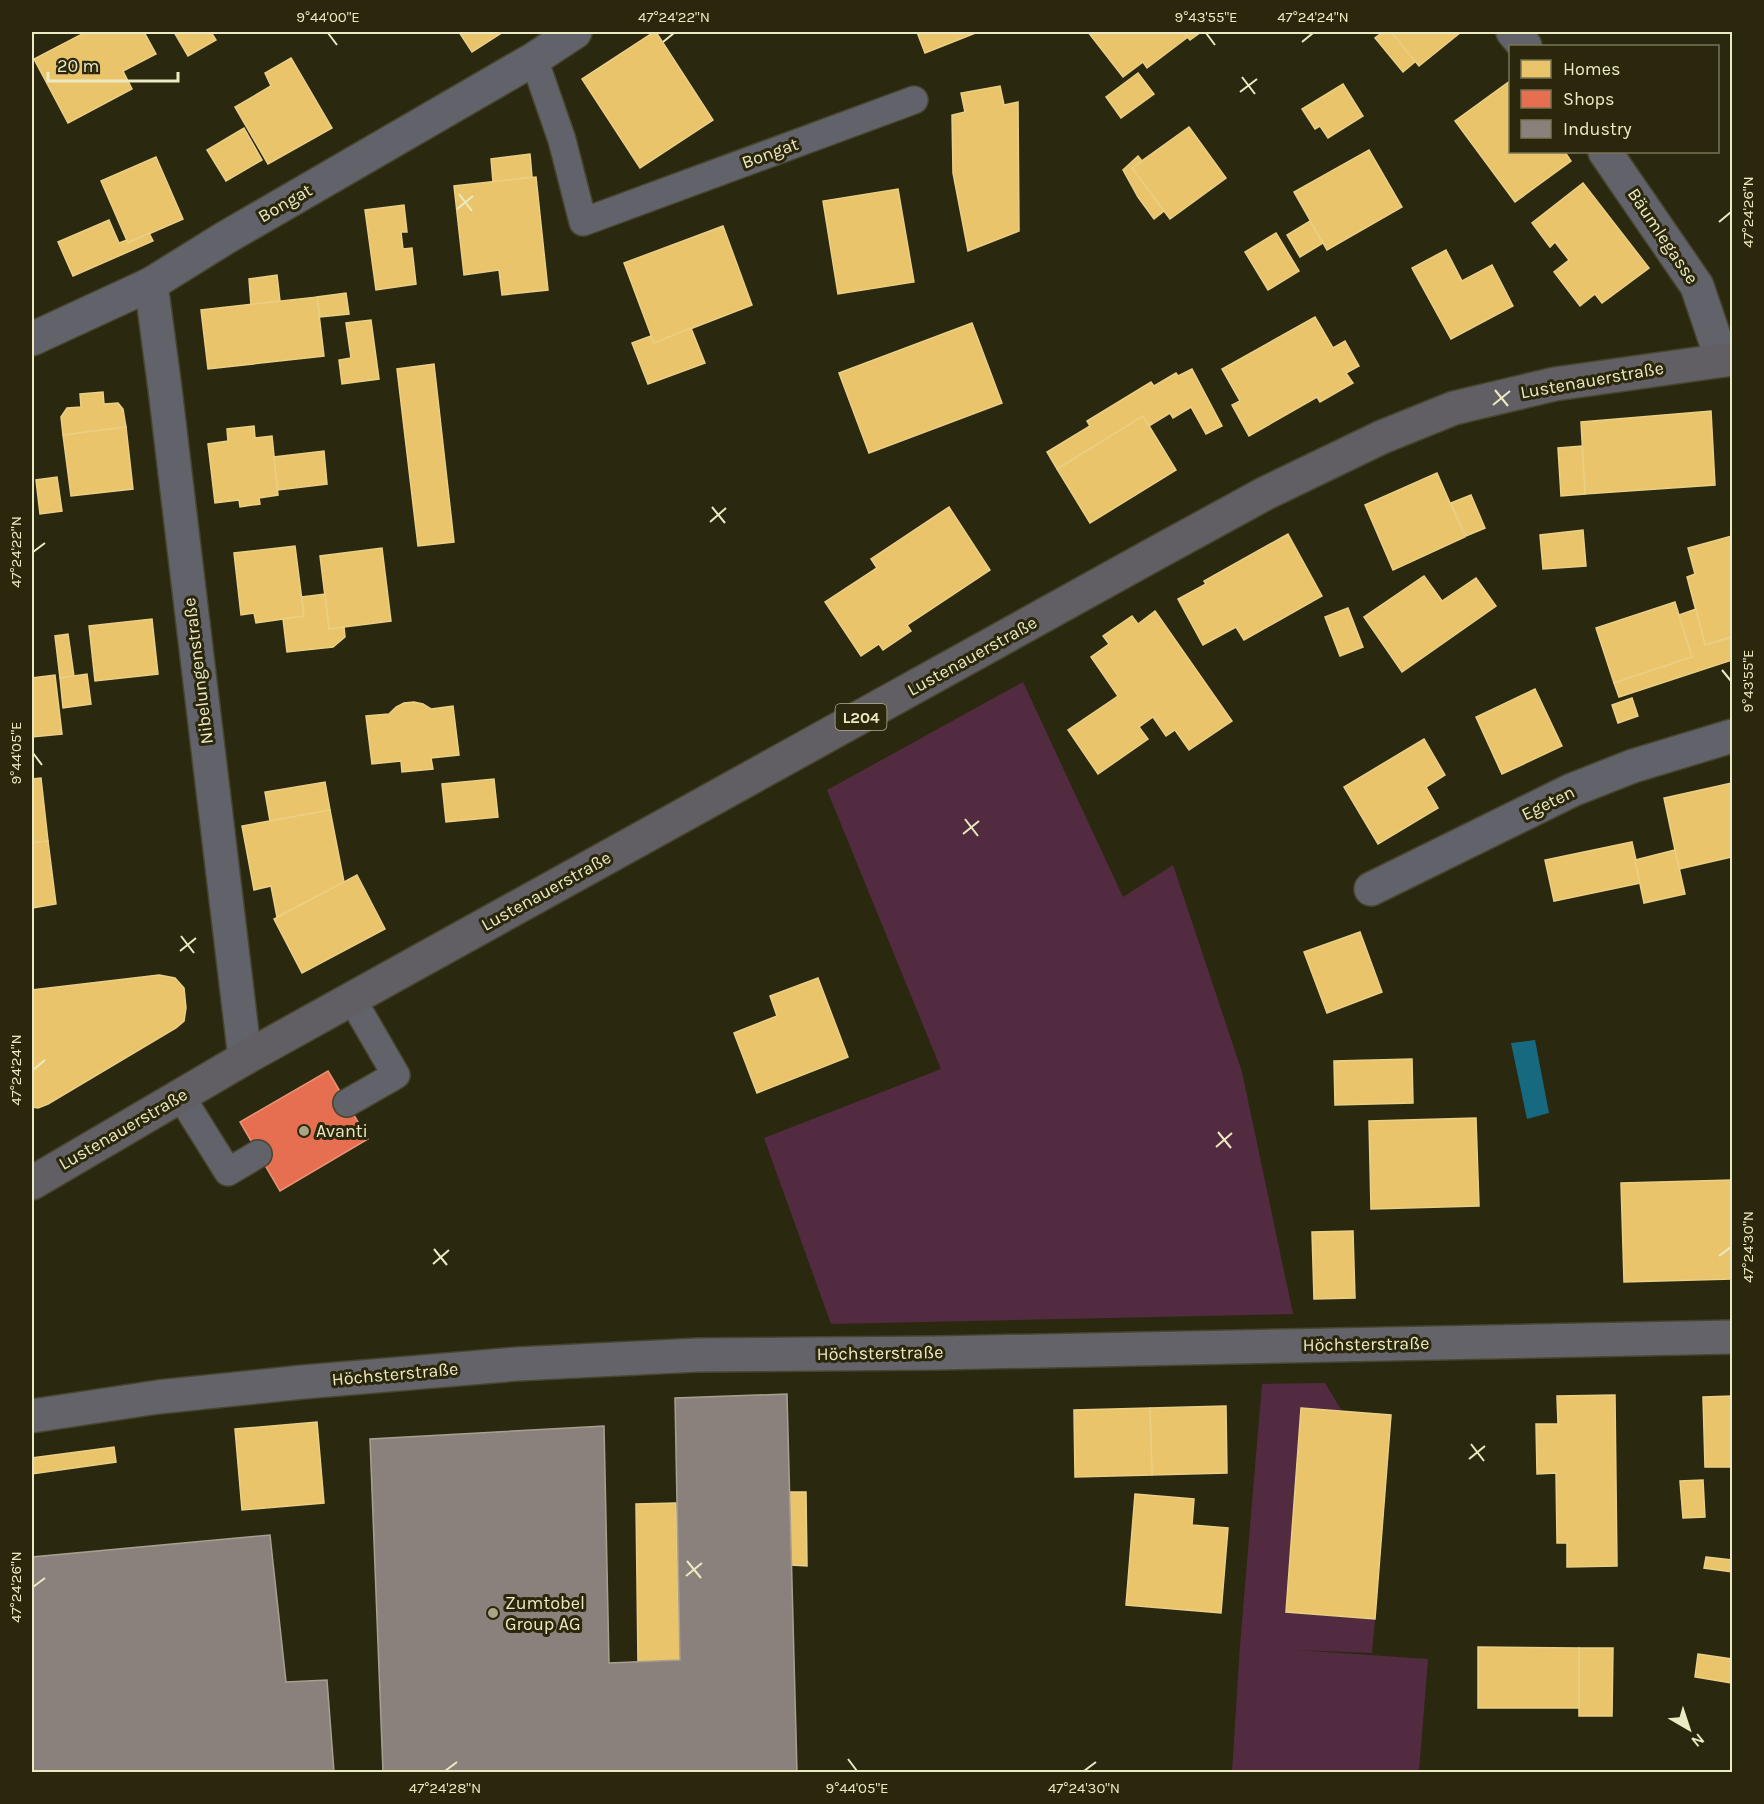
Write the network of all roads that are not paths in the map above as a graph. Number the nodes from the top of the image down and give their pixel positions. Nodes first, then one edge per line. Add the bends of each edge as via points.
1 (575, 32) edge
2 (1513, 32) edge
3 (1524, 45) edge
4 (534, 59) junction
5 (914, 100) dead end
6 (1606, 153) edge
7 (151, 284) junction
8 (32, 339) edge
9 (1727, 359) edge
10 (1732, 735) edge
11 (1371, 889) dead end
12 (352, 999) junction
13 (244, 1058) junction
14 (180, 1095) junction
15 (348, 1103) dead end
16 (258, 1154) dead end
17 (32, 1183) edge
18 (1732, 1337) edge
19 (32, 1416) edge

1 - 4 street, Bongat
2 - 3 street
4 - 5 lane, Bongat via 562,140 583,222
4 - 7 street, Bongat
6 - 9 street, Bäumlegasse via 1697,286
7 - 8 street, Bongat
7 - 13 street, Nibelungenstraße
9 - 12 main road, Lustenauerstraße / L204 via 1555,384 1454,408 1382,437 1264,494
10 - 11 street, Egeten via 1572,790
12 - 13 main road, Lustenauerstraße / L204
12 - 15 lane via 396,1075
13 - 14 main road, Lustenauerstraße / L204
14 - 16 lane via 228,1172
14 - 17 main road, Lustenauerstraße / L204
18 - 19 main road, Höchsterstraße via 652,1357 303,1382 158,1397

